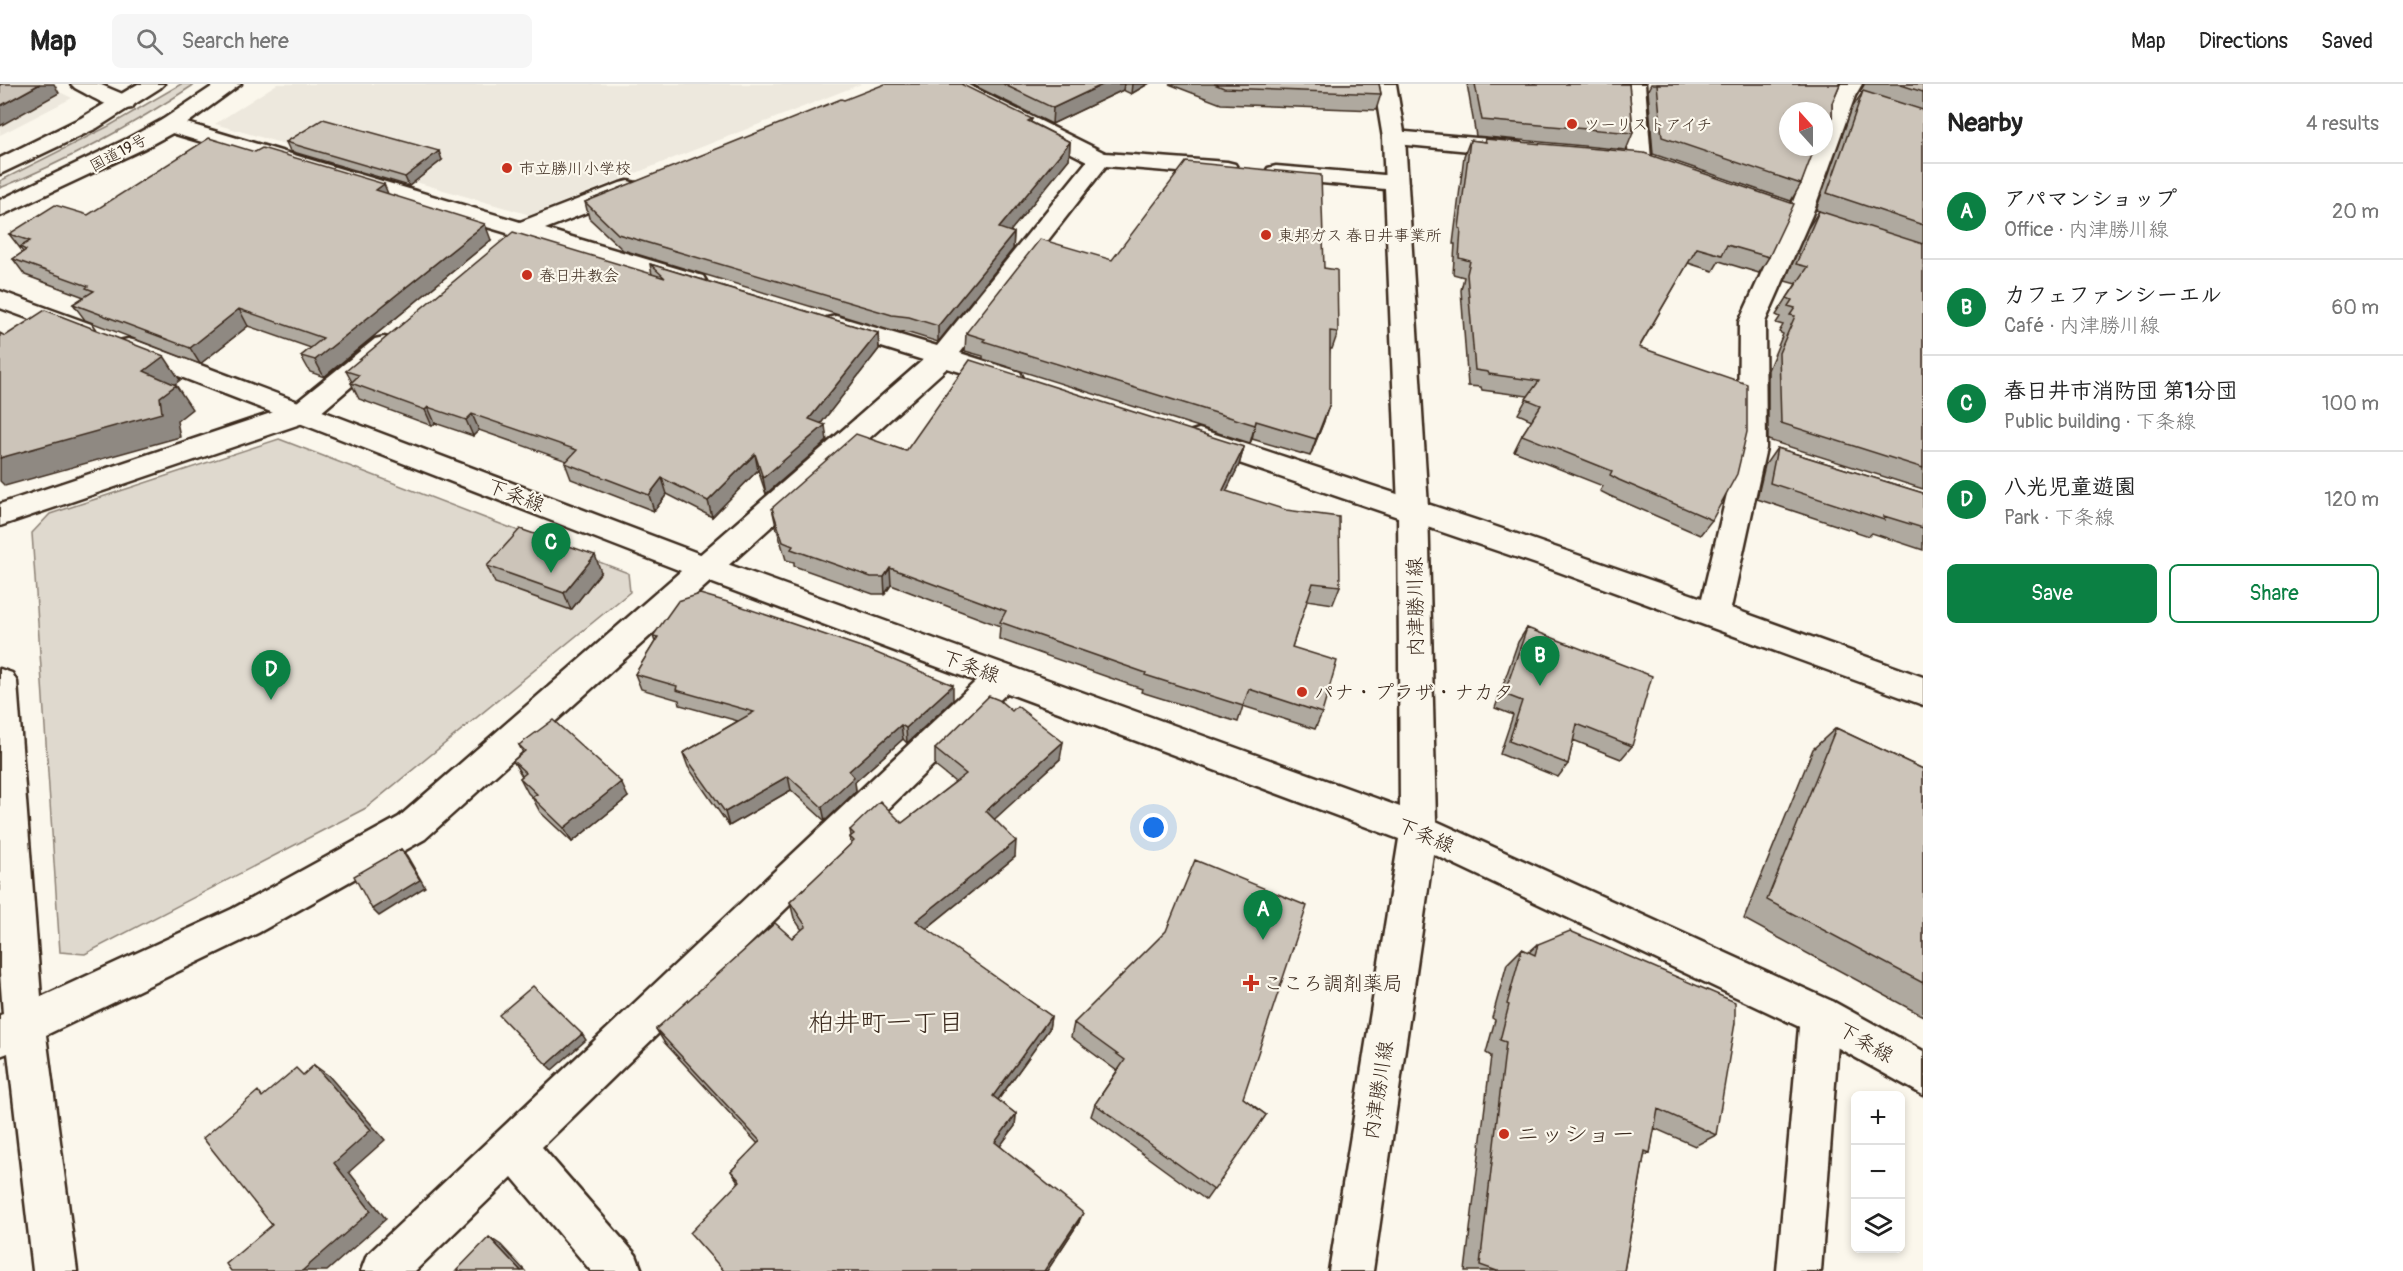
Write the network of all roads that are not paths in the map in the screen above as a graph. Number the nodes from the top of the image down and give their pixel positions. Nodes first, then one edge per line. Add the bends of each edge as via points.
1 (82, 84) edge
2 (153, 84) edge
3 (230, 84) edge
4 (950, 84) edge
5 (1385, 84) edge
6 (1634, 84) edge
7 (1854, 94) edge
8 (124, 103) junction
9 (170, 125) junction
10 (1394, 138) junction
11 (1534, 150) edge
12 (1616, 158) edge
13 (1100, 159) junction
14 (0, 167) edge
15 (653, 178) edge
16 (1396, 183) junction
17 (0, 209) edge
18 (514, 237) junction
19 (716, 288) edge
20 (0, 299) edge
21 (819, 319) edge
22 (404, 328) edge
23 (944, 357) junction
24 (1033, 386) edge
25 (302, 413) junction
26 (1179, 432) edge
27 (1413, 507) junction
28 (0, 515) edge
29 (705, 568) junction
30 (1714, 613) junction
31 (1002, 677) junction
32 (0, 682) edge
33 (1923, 691) edge
34 (1418, 830) junction
35 (1820, 1016) junction
36 (12, 1030) edge
37 (1923, 1074) edge
38 (514, 1146) junction
39 (55, 1271) edge
40 (383, 1271) edge
41 (620, 1271) edge
42 (1351, 1271) edge
43 (1799, 1271) edge

1 - 8 main road
2 - 8 main road
3 - 9 main road, 国道19号
4 - 13 main road
5 - 10 main road, 内津勝川線
6 - 12 main road via 1651,163
7 - 30 main road via 1752,322 1763,451
8 - 14 main road
9 - 17 main road, 国道19号 via 98,164
9 - 18 main road
10 - 11 main road
10 - 16 main road, 内津勝川線
13 - 16 main road
13 - 23 main road
15 - 18 main road
16 - 27 main road, 内津勝川線
18 - 19 main road
20 - 25 main road, 下条線
21 - 23 main road
22 - 25 main road
23 - 24 main road
23 - 29 main road
25 - 28 main road
25 - 29 main road, 下条線
26 - 27 main road
27 - 30 main road
27 - 34 main road, 内津勝川線
29 - 31 main road, 下条線
29 - 36 main road via 412,828 245,921
30 - 33 main road
31 - 34 main road, 下条線
31 - 38 main road
32 - 36 main road
34 - 35 main road, 下条線
34 - 42 main road, 内津勝川線
35 - 37 main road, 下条線
35 - 43 main road
36 - 39 main road
38 - 40 main road
38 - 41 main road

